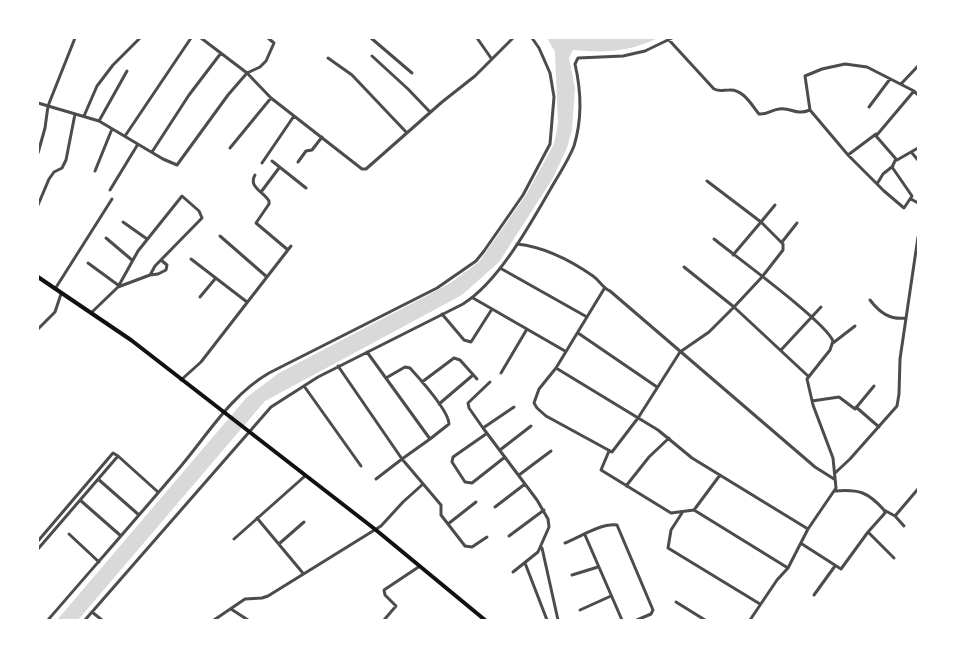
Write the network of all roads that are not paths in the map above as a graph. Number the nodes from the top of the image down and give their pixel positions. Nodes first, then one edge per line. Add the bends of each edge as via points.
1 (75, 38) edge
2 (140, 38) edge
3 (192, 38) edge
4 (201, 38) edge
5 (268, 38) edge
6 (371, 38) edge
7 (477, 38) edge
8 (513, 38) edge
9 (532, 38) edge
10 (670, 39) edge
11 (221, 53) junction
12 (372, 56) dead end
13 (328, 58) dead end
14 (492, 59) junction
15 (918, 66) edge
16 (127, 71) dead end
17 (247, 73) junction
18 (412, 73) dead end
19 (890, 79) junction
20 (901, 84) junction
21 (914, 91) junction
22 (918, 95) edge
23 (271, 98) junction
24 (38, 103) edge
25 (48, 106) junction
26 (869, 107) dead end
27 (810, 110) junction
28 (430, 112) junction
29 (75, 114) junction
30 (84, 116) junction
31 (294, 116) junction
32 (99, 121) junction
33 (112, 129) junction
34 (407, 133) junction
35 (876, 134) junction
36 (125, 136) junction
37 (322, 137) junction
38 (138, 144) junction
39 (230, 148) dead end
40 (918, 148) edge
41 (38, 153) edge
42 (152, 153) junction
43 (912, 153) junction
44 (848, 155) junction
45 (897, 159) junction
46 (918, 160) edge
47 (272, 161) dead end
48 (298, 162) dead end
49 (262, 163) dead end
50 (892, 166) junction
51 (279, 168) junction
52 (95, 171) dead end
53 (255, 175) dead end
54 (707, 181) dead end
55 (877, 184) junction
56 (306, 188) dead end
57 (110, 190) dead end
58 (261, 192) junction
59 (112, 199) dead end
60 (911, 199) junction
61 (918, 203) edge
62 (775, 204) dead end
63 (38, 205) edge
64 (123, 222) dead end
65 (761, 222) junction
66 (797, 223) dead end
67 (220, 236) dead end
68 (918, 237) edge
69 (106, 238) dead end
70 (147, 238) junction
71 (714, 239) dead end
72 (782, 242) junction
73 (517, 244) junction
74 (291, 246) dead end
75 (288, 250) junction
76 (733, 255) junction
77 (191, 259) dead end
78 (132, 260) junction
79 (161, 260) junction
80 (88, 263) dead end
81 (684, 267) dead end
82 (500, 268) junction
83 (150, 275) junction
84 (38, 277) edge
85 (267, 277) junction
86 (762, 278) junction
87 (215, 279) junction
88 (118, 286) junction
89 (55, 289) junction
90 (604, 289) junction
91 (61, 294) junction
92 (200, 297) dead end
93 (473, 298) junction
94 (870, 300) dead end
95 (247, 302) junction
96 (734, 307) junction
97 (821, 307) dead end
98 (492, 309) junction
99 (92, 313) junction
100 (442, 314) junction
101 (587, 317) junction
102 (811, 318) junction
103 (906, 318) junction
104 (855, 326) dead end
105 (38, 328) edge
106 (527, 329) junction
107 (578, 333) junction
108 (833, 343) junction
109 (781, 350) junction
110 (566, 351) junction
111 (367, 352) junction
112 (680, 352) junction
113 (338, 366) junction
114 (556, 368) junction
115 (501, 372) dead end
116 (473, 375) junction
117 (808, 376) junction
118 (386, 378) junction
119 (477, 379) dead end
120 (181, 380) junction
121 (422, 382) junction
122 (490, 382) dead end
123 (304, 386) junction
124 (873, 386) dead end
125 (657, 387) junction
126 (812, 401) junction
127 (439, 404) junction
128 (514, 407) dead end
129 (856, 408) junction
130 (225, 414) junction
131 (638, 418) junction
132 (531, 426) dead end
133 (879, 427) junction
134 (483, 428) junction
135 (247, 431) junction
136 (486, 434) junction
137 (669, 438) junction
138 (430, 440) junction
139 (500, 450) junction
140 (551, 451) dead end
141 (609, 451) junction
142 (118, 456) junction
143 (505, 458) junction
144 (402, 459) junction
145 (361, 466) dead end
146 (835, 473) junction
147 (519, 475) junction
148 (720, 475) junction
149 (304, 476) junction
150 (98, 479) junction
151 (376, 479) dead end
152 (834, 479) junction
153 (423, 484) junction
154 (525, 484) junction
155 (626, 486) junction
156 (918, 489) edge
157 (835, 491) junction
158 (158, 492) junction
159 (80, 500) junction
160 (476, 502) dead end
161 (495, 507) dead end
162 (67, 510) junction
163 (544, 510) junction
164 (693, 510) junction
165 (885, 510) junction
166 (683, 512) junction
167 (139, 515) junction
168 (895, 516) junction
169 (257, 518) junction
170 (304, 522) dead end
171 (447, 524) junction
172 (904, 526) dead end
173 (376, 530) junction
174 (808, 530) junction
175 (868, 532) junction
176 (69, 534) dead end
177 (585, 535) junction
178 (121, 536) junction
179 (509, 536) dead end
180 (487, 537) dead end
181 (234, 539) dead end
182 (38, 541) edge
183 (280, 543) junction
184 (565, 543) dead end
185 (802, 544) junction
186 (541, 546) junction
187 (38, 549) edge
188 (894, 558) dead end
189 (99, 562) junction
190 (525, 563) junction
191 (420, 566) junction
192 (836, 566) junction
193 (598, 567) junction
194 (788, 568) junction
195 (302, 572) dead end
196 (513, 572) dead end
197 (572, 575) dead end
198 (814, 595) dead end
199 (611, 596) junction
200 (676, 602) dead end
201 (760, 604) junction
202 (231, 609) junction
203 (580, 610) dead end
204 (92, 612) junction
205 (48, 621) edge
206 (85, 621) edge
207 (102, 621) edge
208 (214, 621) edge
209 (248, 621) edge
210 (384, 621) edge
211 (485, 621) edge
212 (547, 621) edge
213 (558, 621) edge
214 (622, 621) edge
215 (637, 621) edge
216 (705, 621) edge
217 (750, 621) edge

1 - 25 street
2 - 30 street via 97,86
3 - 36 street
4 - 11 street
5 - 17 street via 274,43 266,61
6 - 18 street
7 - 14 street
8 - 14 street
9 - 130 street via 550,73 554,97 550,144 523,195 476,261 437,288 253,382
10 - 27 street via 714,89 740,92 759,114 778,109 801,113
10 - 73 street via 645,51 580,57 576,61 580,96 573,149
11 - 17 street
11 - 42 street via 189,94
12 - 28 street
13 - 34 street via 352,75
14 - 28 street
15 - 20 street
16 - 32 street
17 - 23 street
17 - 42 street via 177,165
19 - 20 street
19 - 26 street
19 - 27 street via 861,65 822,69 804,78
20 - 21 street
21 - 22 street
21 - 35 street
23 - 31 street
23 - 39 street
24 - 25 street
25 - 29 street
25 - 41 street
27 - 44 street
28 - 34 street
29 - 30 street
29 - 63 street via 64,166 50,177
30 - 32 street
31 - 37 street
31 - 49 street
32 - 33 street
33 - 36 street
33 - 52 street
34 - 37 street via 366,169
35 - 44 street
35 - 45 street
36 - 38 street
37 - 48 street
38 - 42 street
38 - 57 street
40 - 43 street
43 - 45 street
43 - 46 street
44 - 55 street
45 - 50 street
47 - 51 street
50 - 55 street
50 - 60 street
51 - 56 street
51 - 58 street
53 - 58 street via 253,185
54 - 65 street
55 - 60 street via 904,208
58 - 75 street via 269,204 256,224
59 - 89 street
60 - 61 street
62 - 65 street
64 - 70 street
65 - 72 street
65 - 76 street
66 - 72 street
67 - 85 street
68 - 103 street
69 - 78 street
70 - 78 street
70 - 79 street via 182,196 201,213 202,218
71 - 76 street
72 - 86 street via 783,250
73 - 82 street
73 - 90 street via 552,253 597,278
74 - 75 street
75 - 85 street
76 - 86 street
77 - 87 street
78 - 88 street
79 - 83 street
79 - 83 street via 167,265 166,270
80 - 88 street
81 - 96 street
82 - 93 street
82 - 101 street
83 - 88 street
84 - 89 main road
85 - 95 street
86 - 96 street
86 - 102 street
87 - 92 street
87 - 95 street
88 - 99 street
89 - 91 main road
90 - 101 street
90 - 112 street
91 - 99 main road
91 - 105 street via 53,315
93 - 98 street
93 - 100 street
94 - 103 street via 879,312 896,319
95 - 120 street via 201,362
96 - 109 street
96 - 112 street via 709,332
97 - 102 street
98 - 100 street via 471,342 464,340
98 - 106 street
99 - 120 main road
100 - 111 street
101 - 107 street
102 - 108 street
102 - 109 street
103 - 133 street via 899,400
104 - 108 street
106 - 110 street
106 - 115 street
107 - 110 street
107 - 125 street
108 - 117 street
109 - 117 street
110 - 114 street
111 - 113 street
111 - 118 street
112 - 125 street
112 - 152 street via 814,467
113 - 123 street
113 - 144 street
114 - 131 street
114 - 141 street via 536,395 537,408
116 - 119 street
116 - 121 street via 460,360 452,359
116 - 127 street
117 - 126 street
118 - 121 street via 408,367
118 - 138 street
120 - 130 main road
121 - 127 street
122 - 134 street via 468,403
123 - 135 street via 271,407
123 - 145 street
124 - 129 street
125 - 131 street
126 - 129 street via 839,397
126 - 146 street
127 - 138 street via 450,422
128 - 134 street
129 - 133 street
130 - 135 main road
130 - 158 street
131 - 137 street
131 - 141 street via 617,448
132 - 139 street
133 - 146 street
134 - 136 street
135 - 149 main road
135 - 204 street
136 - 139 street
136 - 143 street via 451,461 465,482 472,483
137 - 148 street
137 - 155 street
138 - 144 street
139 - 143 street
140 - 147 street
141 - 155 street via 601,470
142 - 150 street
142 - 158 street
142 - 162 street via 113,453
143 - 147 street
144 - 151 street
144 - 153 street
146 - 152 street
147 - 154 street
148 - 164 street
148 - 174 street
149 - 169 street
149 - 173 main road
150 - 159 street
150 - 167 street
152 - 157 street
153 - 171 street via 442,506 441,515
153 - 173 street
154 - 161 street
154 - 163 street
155 - 166 street via 671,513
156 - 168 street
157 - 165 street via 855,489
157 - 174 street
158 - 167 street
159 - 162 street
159 - 178 street
160 - 171 street
162 - 182 street
162 - 187 street
163 - 179 street
163 - 186 street via 549,527
164 - 166 street
164 - 194 street
165 - 168 street
165 - 175 street
166 - 201 street via 671,530 670,549
167 - 178 street
168 - 172 street
169 - 181 street
169 - 183 street
170 - 183 street
171 - 180 street via 468,548
173 - 191 main road
173 - 202 street via 268,596 245,599
174 - 185 street
175 - 188 street
175 - 192 street via 841,569
176 - 189 street
177 - 184 street
177 - 193 street
177 - 215 street via 613,524 619,527 653,610
178 - 189 street
183 - 195 street
185 - 192 street
185 - 194 street
186 - 190 street
186 - 213 street
189 - 205 street
190 - 196 street
190 - 212 street
191 - 210 street via 384,590 396,606
191 - 211 main road
192 - 198 street
193 - 197 street
193 - 199 street
194 - 201 street
199 - 203 street
199 - 214 street
200 - 216 street
201 - 217 street
202 - 208 street
202 - 209 street
204 - 206 street
204 - 207 street

